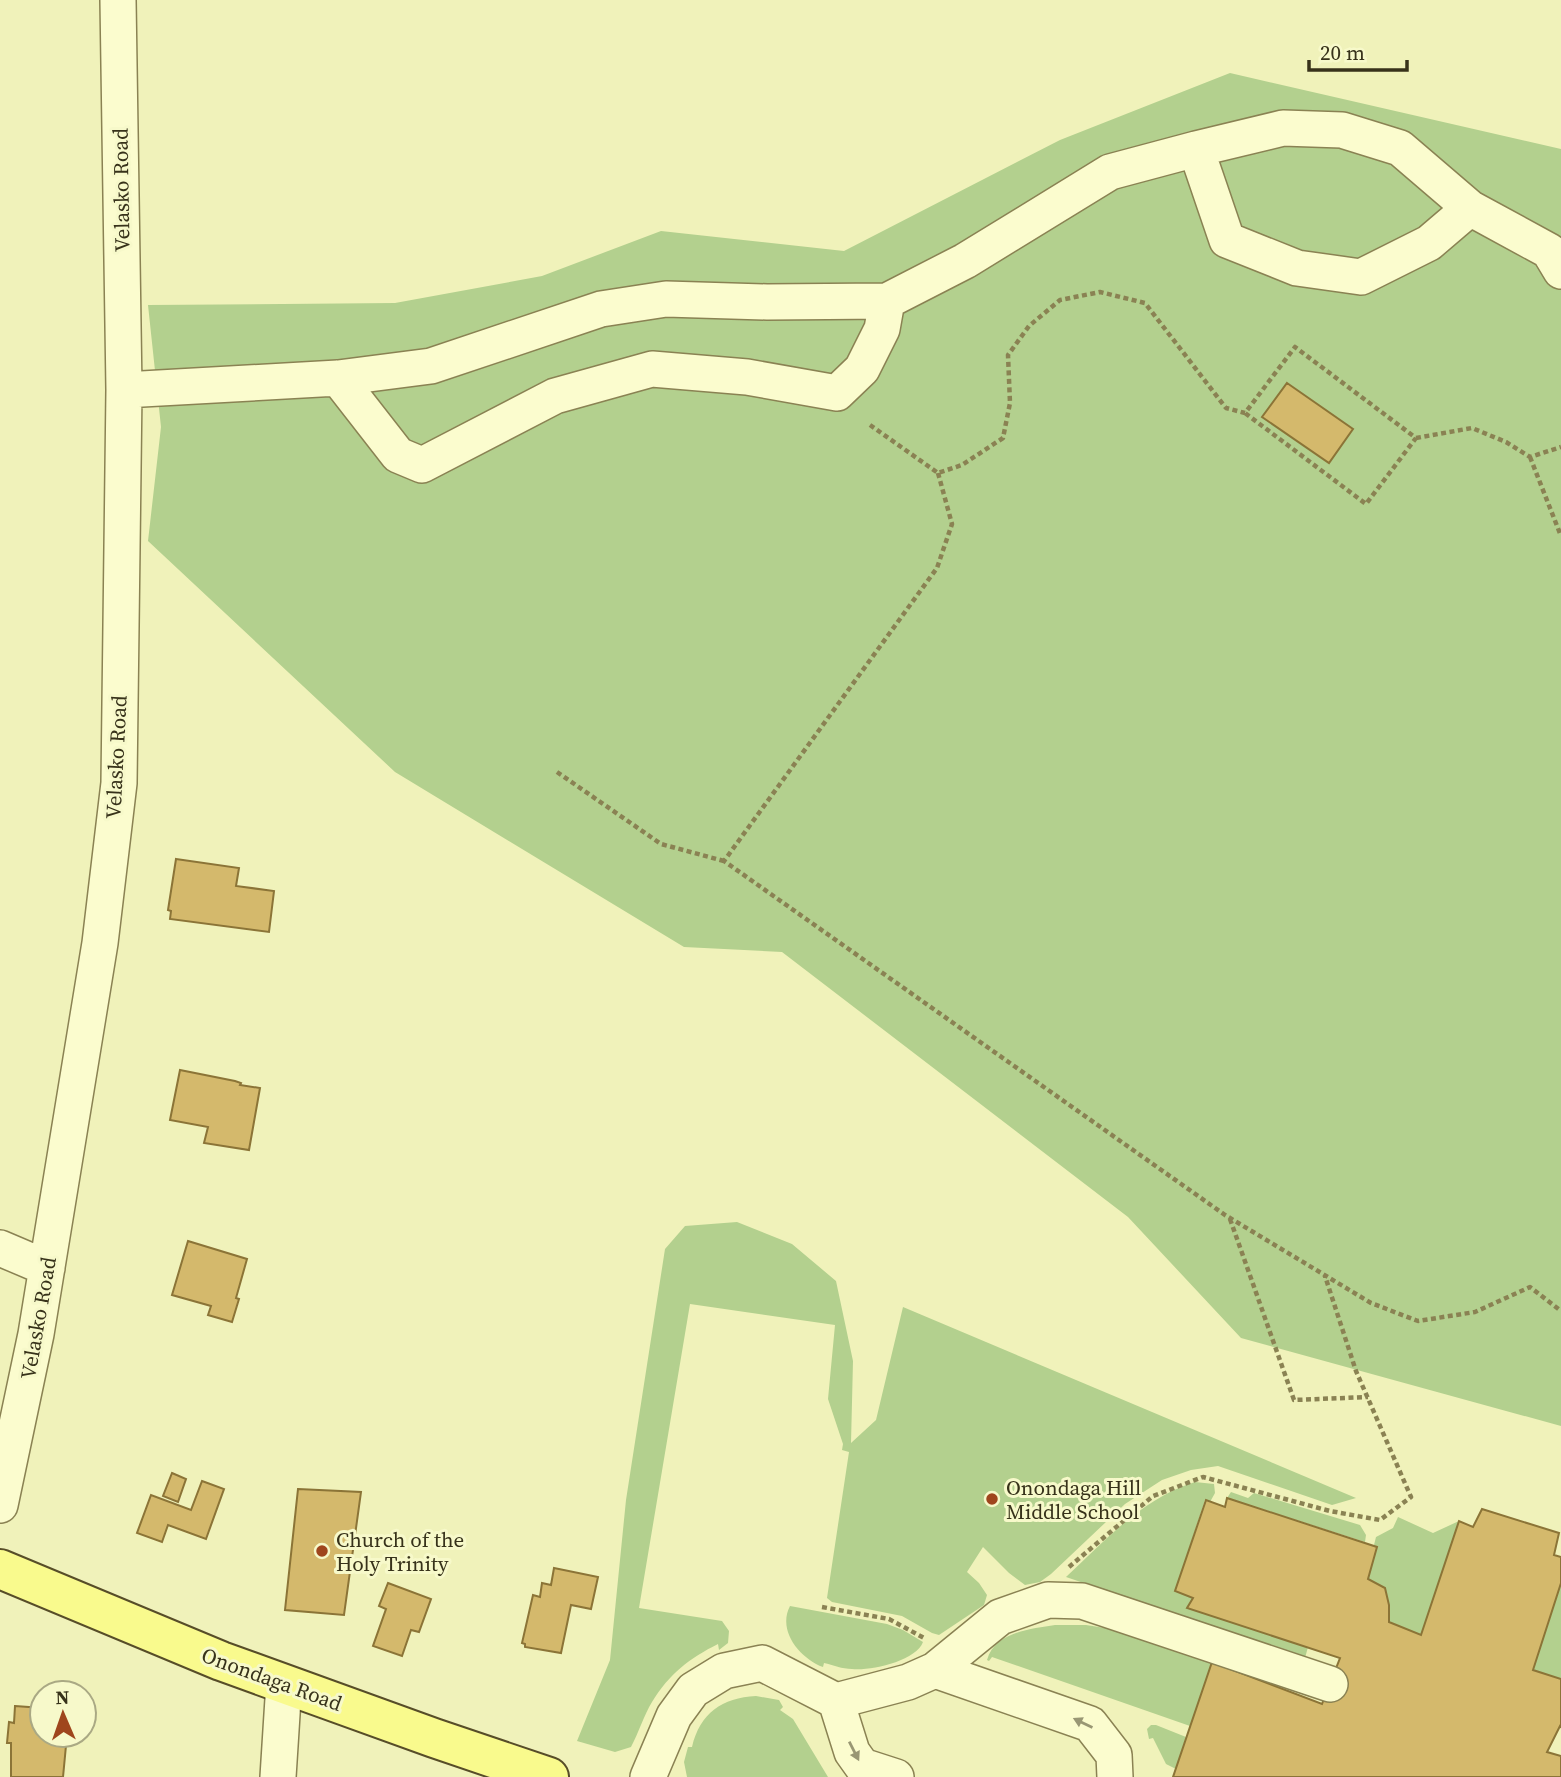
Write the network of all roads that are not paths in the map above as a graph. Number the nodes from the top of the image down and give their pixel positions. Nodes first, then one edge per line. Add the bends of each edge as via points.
1 (118, 0) edge
2 (1195, 149) junction
3 (1471, 208) junction
4 (1561, 271) edge
5 (887, 301) junction
6 (338, 378) junction
7 (124, 390) junction
8 (0, 1248) edge
9 (47, 1268) junction
10 (0, 1505) edge
11 (0, 1569) edge
12 (933, 1656) junction
13 (284, 1683) junction
14 (1331, 1684) dead end
15 (836, 1701) junction
16 (278, 1777) edge
17 (549, 1777) edge
18 (648, 1777) edge
19 (896, 1777) edge
20 (1115, 1777) edge

1 - 7 street, Velasko Road
2 - 3 street via 1283,128 1342,130 1400,148
2 - 3 street via 1227,240 1297,268 1361,277 1429,243
2 - 5 street via 1110,173 965,261
3 - 4 street via 1549,251
5 - 6 street via 666,299 601,309 431,366
5 - 6 street via 882,329 862,369 837,393 747,377 652,369 555,396 422,465 398,455
6 - 7 street
7 - 9 street, Velasko Road via 118,783 100,943
8 - 9 street
9 - 10 street, Velasko Road
11 - 13 main road, Onondaga Road
12 - 14 street via 1000,1617 1048,1600 1082,1601
12 - 15 street via 908,1682
20 -> 12 street via 1114,1755 1090,1724
13 - 16 street
13 - 17 main road, Onondaga Road
15 - 18 street via 762,1663 724,1671 693,1690 674,1716
15 -> 19 street via 852,1752 862,1766

